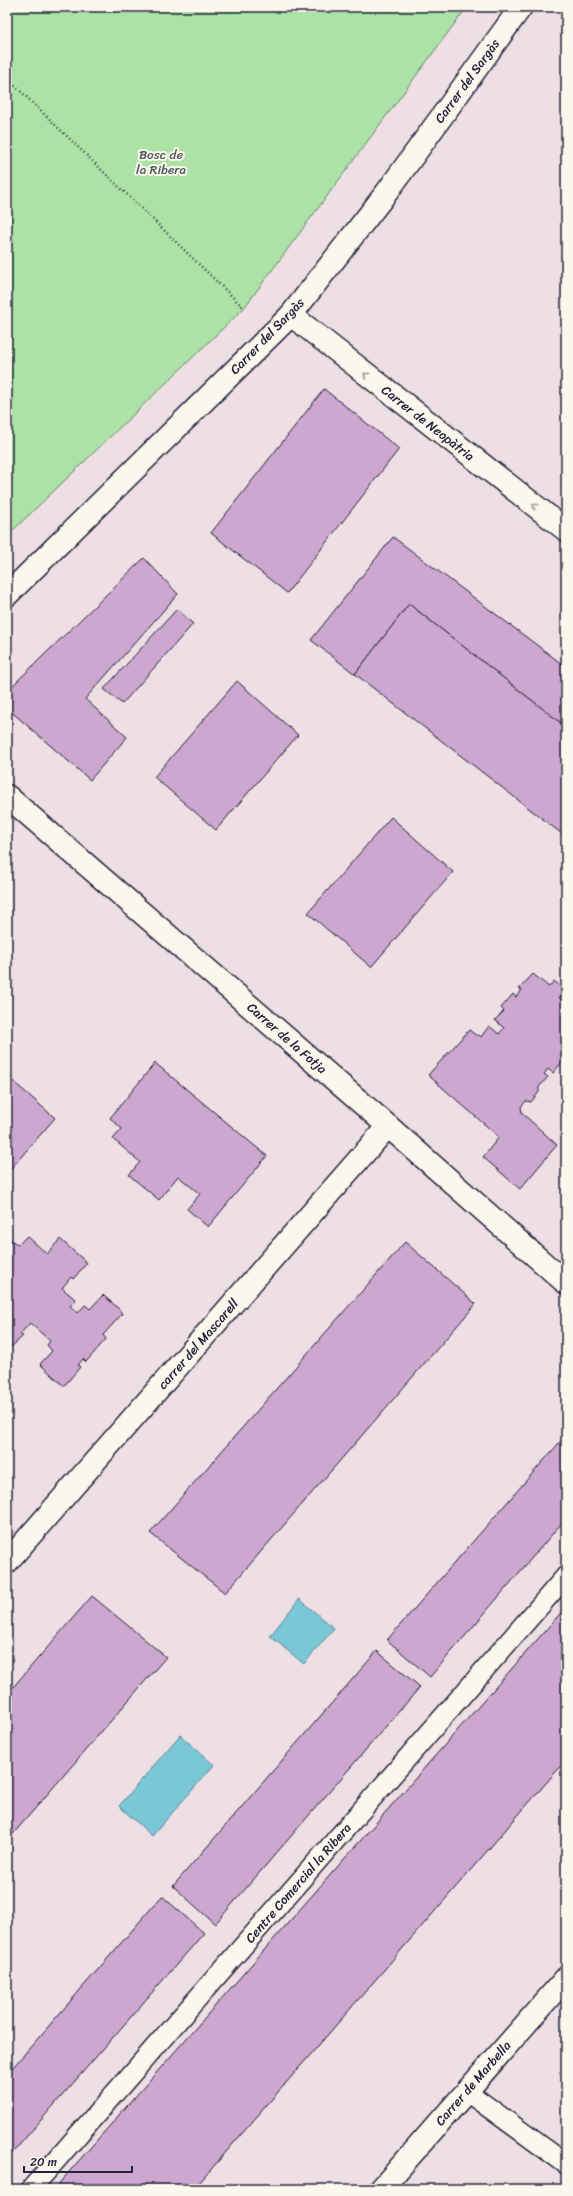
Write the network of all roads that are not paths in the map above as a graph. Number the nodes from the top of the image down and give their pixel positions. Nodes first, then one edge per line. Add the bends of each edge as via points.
1 (521, 7) edge
2 (290, 316) junction
3 (566, 530) edge
4 (7, 595) edge
5 (7, 796) edge
6 (388, 1126) junction
7 (566, 1283) edge
8 (7, 1562) edge
9 (566, 1576) edge
10 (566, 1978) edge
11 (466, 2092) junction
12 (566, 2164) edge
13 (31, 2189) edge
14 (381, 2189) edge

1 - 2 street, Carrer del Sargàs via 387,192
3 -> 2 street, Carrer de Neopàtria
2 - 4 street, Carrer del Sargàs
5 - 6 street, Carrer de la Fotja
6 - 7 street, Carrer de la Fotja
6 - 8 street, carrer del Mascarell
9 - 13 lane, Centre Comercial la Ribera
10 - 11 street, Carrer de Marbella
11 - 12 lane
11 - 14 street, Carrer de Marbella

